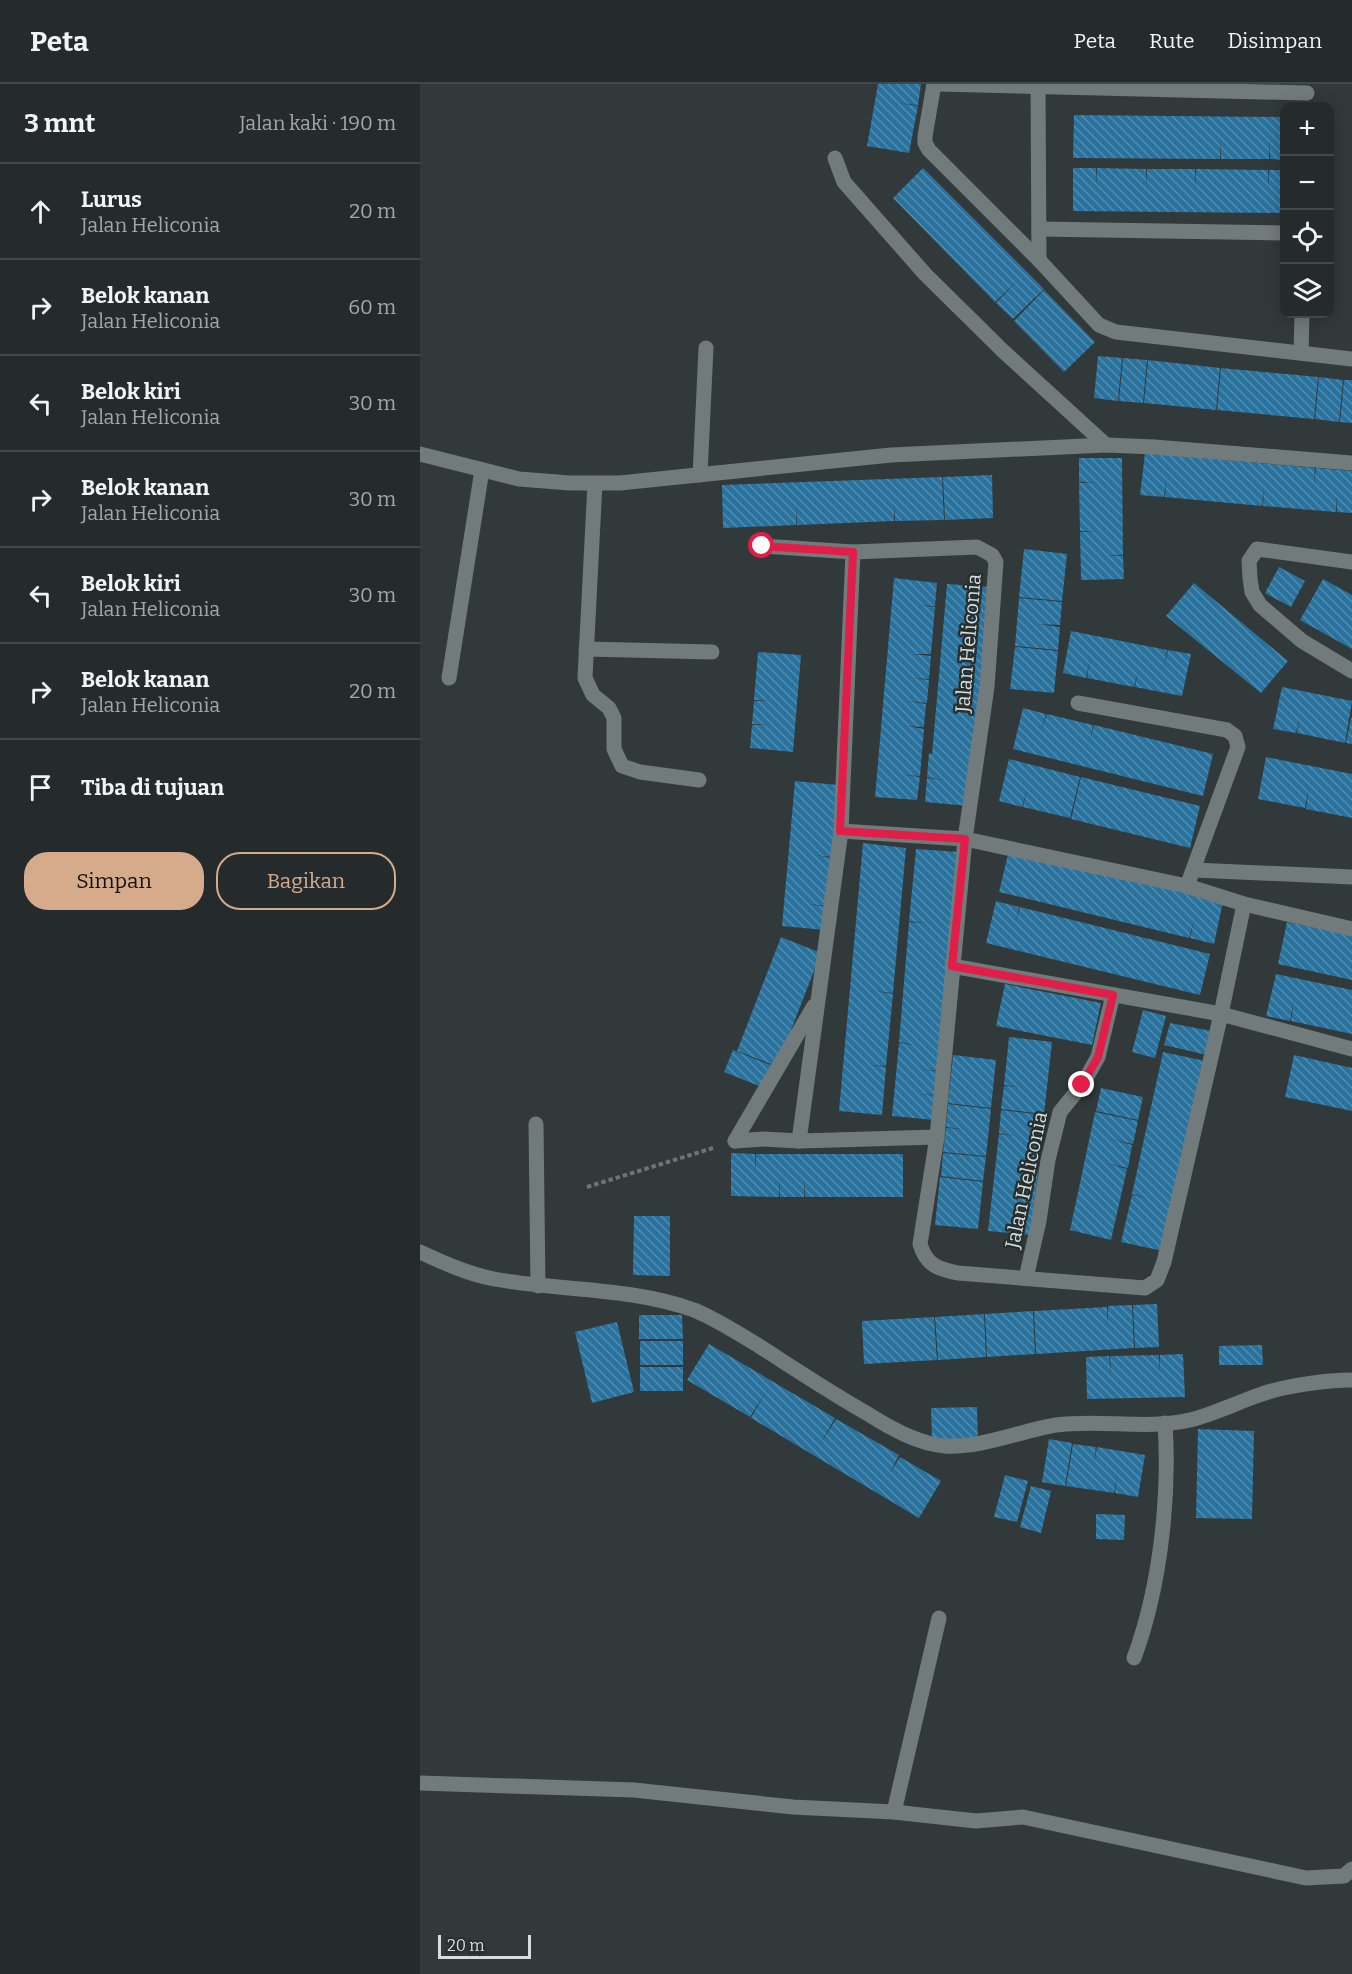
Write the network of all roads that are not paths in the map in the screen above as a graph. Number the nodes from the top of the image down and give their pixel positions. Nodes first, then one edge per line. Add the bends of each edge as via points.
1 (934, 84) edge
2 (939, 84) edge
3 (1038, 86) junction
4 (1307, 94) edge
5 (835, 158) dead end
6 (1039, 229) junction
7 (1280, 233) edge
8 (1039, 260) junction
9 (1302, 318) edge
10 (706, 348) dead end
11 (1301, 353) junction
12 (1352, 359) edge
13 (1106, 445) junction
14 (420, 454) edge
15 (1352, 463) edge
16 (482, 470) junction
17 (700, 475) junction
18 (595, 483) junction
19 (762, 546) dead end
20 (853, 552) junction
21 (1352, 562) edge
22 (586, 649) junction
23 (711, 652) dead end
24 (1352, 671) edge
25 (449, 678) dead end
26 (1078, 703) dead end
27 (699, 780) dead end
28 (840, 831) junction
29 (965, 839) junction
30 (1194, 870) junction
31 (1352, 877) edge
32 (1187, 886) junction
33 (1244, 904) junction
34 (1352, 929) edge
35 (952, 966) junction
36 (1113, 995) junction
37 (818, 999) junction
38 (1221, 1014) junction
39 (1352, 1048) edge
40 (536, 1124) dead end
41 (937, 1137) junction
42 (799, 1141) junction
43 (420, 1252) edge
44 (1026, 1278) junction
45 (538, 1286) junction
46 (1352, 1380) edge
47 (1165, 1423) junction
48 (939, 1618) dead end
49 (1134, 1658) dead end
50 (420, 1783) edge
51 (894, 1812) junction
52 (1352, 1869) edge

1 - 8 street via 925,136 929,150
2 - 3 street
3 - 4 street
3 - 6 street
5 - 13 street via 844,182 926,274
6 - 7 street
6 - 8 street
8 - 11 street via 1099,325 1109,330
9 - 11 street
10 - 17 street
11 - 12 street
13 - 15 street
13 - 17 street via 891,455
14 - 16 street
16 - 18 street via 519,480
16 - 25 street
17 - 18 street
18 - 22 street
19 - 20 street, Jalan Heliconia
20 - 28 street
20 - 29 street, Jalan Heliconia via 977,547 992,555 996,562 987,687
21 - 24 street via 1257,549 1249,561 1252,592 1260,605 1302,640
22 - 23 street
22 - 27 street via 585,678 593,695 609,708 614,718 614,749 622,766
26 - 30 street via 1227,730 1235,736 1238,747
28 - 29 street
28 - 37 street
29 - 32 street
29 - 35 street, Jalan Heliconia
30 - 31 street
30 - 32 street
32 - 33 street
33 - 34 street
33 - 38 street
35 - 36 street
35 - 41 street, Jalan Heliconia
36 - 38 street
36 - 44 street, Jalan Heliconia via 1098,1057 1060,1112
37 - 42 street
37 - 42 street via 735,1141
38 - 39 street
38 - 44 street, Jalan Heliconia via 1164,1262 1156,1280 1145,1288
40 - 45 street
41 - 42 street
41 - 44 street, Jalan Heliconia via 920,1244 923,1256 931,1265 944,1270
43 - 45 street via 491,1279
45 - 47 street via 654,1298 696,1311 886,1425 943,1446 969,1446 1059,1425
46 - 47 street via 1331,1380 1262,1394 1224,1410
47 - 49 street via 1167,1454 1155,1583
48 - 51 street
50 - 51 street via 634,1790 793,1807
51 - 52 street via 976,1821 1023,1817 1306,1878 1344,1876

